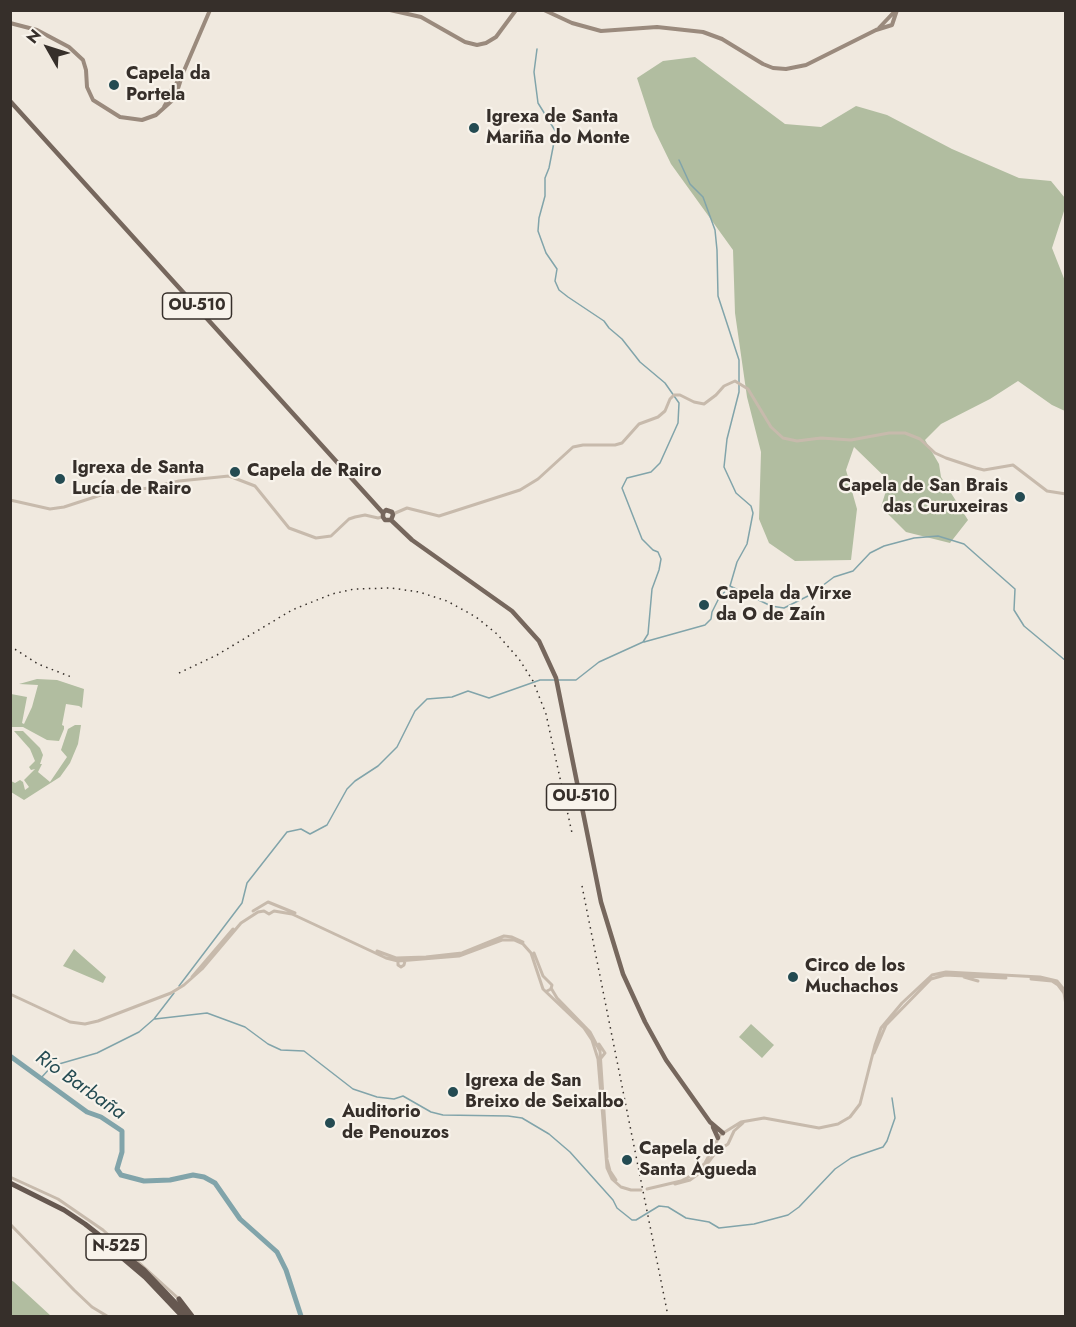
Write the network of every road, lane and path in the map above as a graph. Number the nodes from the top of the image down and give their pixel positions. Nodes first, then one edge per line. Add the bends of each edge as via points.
1 (210, 10) edge
2 (388, 10) edge
3 (516, 10) edge
4 (544, 10) edge
5 (897, 10) edge
6 (10, 23) edge
7 (10, 101) edge
8 (1065, 494) edge
9 (10, 500) edge
10 (393, 514) junction
11 (383, 515) junction
12 (391, 520) junction
13 (274, 905) junction
14 (264, 909) junction
15 (274, 911) junction
16 (459, 953) junction
17 (444, 958) junction
18 (401, 960) junction
19 (935, 974) junction
20 (954, 975) junction
21 (964, 975) junction
22 (991, 976) junction
23 (1017, 976) junction
24 (1008, 978) junction
25 (1026, 978) junction
26 (548, 981) junction
27 (1053, 982) junction
28 (542, 984) junction
29 (925, 984) junction
30 (1062, 986) junction
31 (551, 988) junction
32 (547, 991) junction
33 (1065, 992) edge
34 (10, 994) edge
35 (915, 994) junction
36 (1065, 1005) edge
37 (900, 1006) junction
38 (893, 1013) junction
39 (886, 1025) junction
40 (587, 1032) junction
41 (601, 1051) junction
42 (872, 1057) junction
43 (600, 1058) junction
44 (599, 1071) junction
45 (747, 1120) junction
46 (710, 1122) junction
47 (724, 1133) junction
48 (718, 1139) junction
49 (730, 1139) junction
50 (723, 1145) junction
51 (711, 1153) junction
52 (10, 1177) edge
53 (10, 1183) edge
54 (629, 1190) junction
55 (644, 1190) junction
56 (70, 1213) junction
57 (10, 1224) edge
58 (179, 1299) joint
59 (107, 1317) edge
60 (187, 1317) edge

1 - 6 main road via 171,98 162,110 137,120 120,117 96,103 89,94 86,67 78,53 45,33
2 - 3 main road via 421,17 469,44 478,45 499,34
4 - 5 main road via 601,31 666,27 703,32 763,64 786,69 806,65 894,23 892,18
7 - 11 main road, OU-510
8 - 10 street via 1047,491 1013,465 983,470 935,453 920,439 899,432 851,440 783,438 771,427 748,389 735,381 704,404 674,395 665,411 639,424 622,442 573,447 520,490 439,516 407,508
9 - 11 street via 50,509 107,493 229,476 255,486 289,528 316,538 331,536 349,519
10 - 11 main road via 388,510
10 - 12 main road
11 - 12 main road, OU-510 via 385,520
12 - 46 main road, OU-510 via 412,540 512,611 539,641 556,678 601,902 616,953 651,1034
13 - 14 street via 268,902
13 - 15 street
13 - 18 street
14 - 15 street via 268,914
14 - 34 street via 241,920 180,988 85,1024 64,1020
15 - 18 street via 295,915 386,958
16 - 17 street
16 - 18 street
16 - 26 street via 501,937 514,938 532,950
17 - 18 street
17 - 28 street via 514,940 531,953
19 - 20 street
19 - 21 street
19 - 29 street
19 - 37 street
20 - 21 street
20 - 29 street via 936,977
21 - 22 street
21 - 22 street
22 - 23 street
22 - 24 street
23 - 24 street
23 - 25 street
23 - 30 street via 1050,979
24 - 25 street
25 - 27 street
26 - 28 street
26 - 31 street
27 - 30 street
27 - 36 street via 1062,989
28 - 32 street
29 - 35 street
30 - 33 street
31 - 32 street
31 - 41 street via 585,1026
32 - 40 street
35 - 37 street
35 - 39 street
37 - 38 street
38 - 39 street
38 - 42 street via 879,1032
39 - 42 street
40 - 41 street
40 - 44 street via 595,1046
41 - 43 street
42 - 45 street via 859,1107 842,1122 816,1128 768,1119
43 - 44 street
43 - 54 street via 607,1157 612,1175
44 - 54 street via 605,1163 612,1179
45 - 47 street
45 - 49 street
46 - 47 main road
46 - 48 main road
47 - 48 street
47 - 49 street
48 - 50 street
48 - 51 street
49 - 50 street
50 - 51 street
50 - 55 street via 692,1179
51 - 55 street via 692,1176
52 - 58 street via 58,1200 103,1230
53 - 56 highway, N-525
54 - 55 street
56 - 60 highway
56 - 60 highway, N-525 via 113,1245
57 - 59 street via 74,1290
58 - 60 highway

